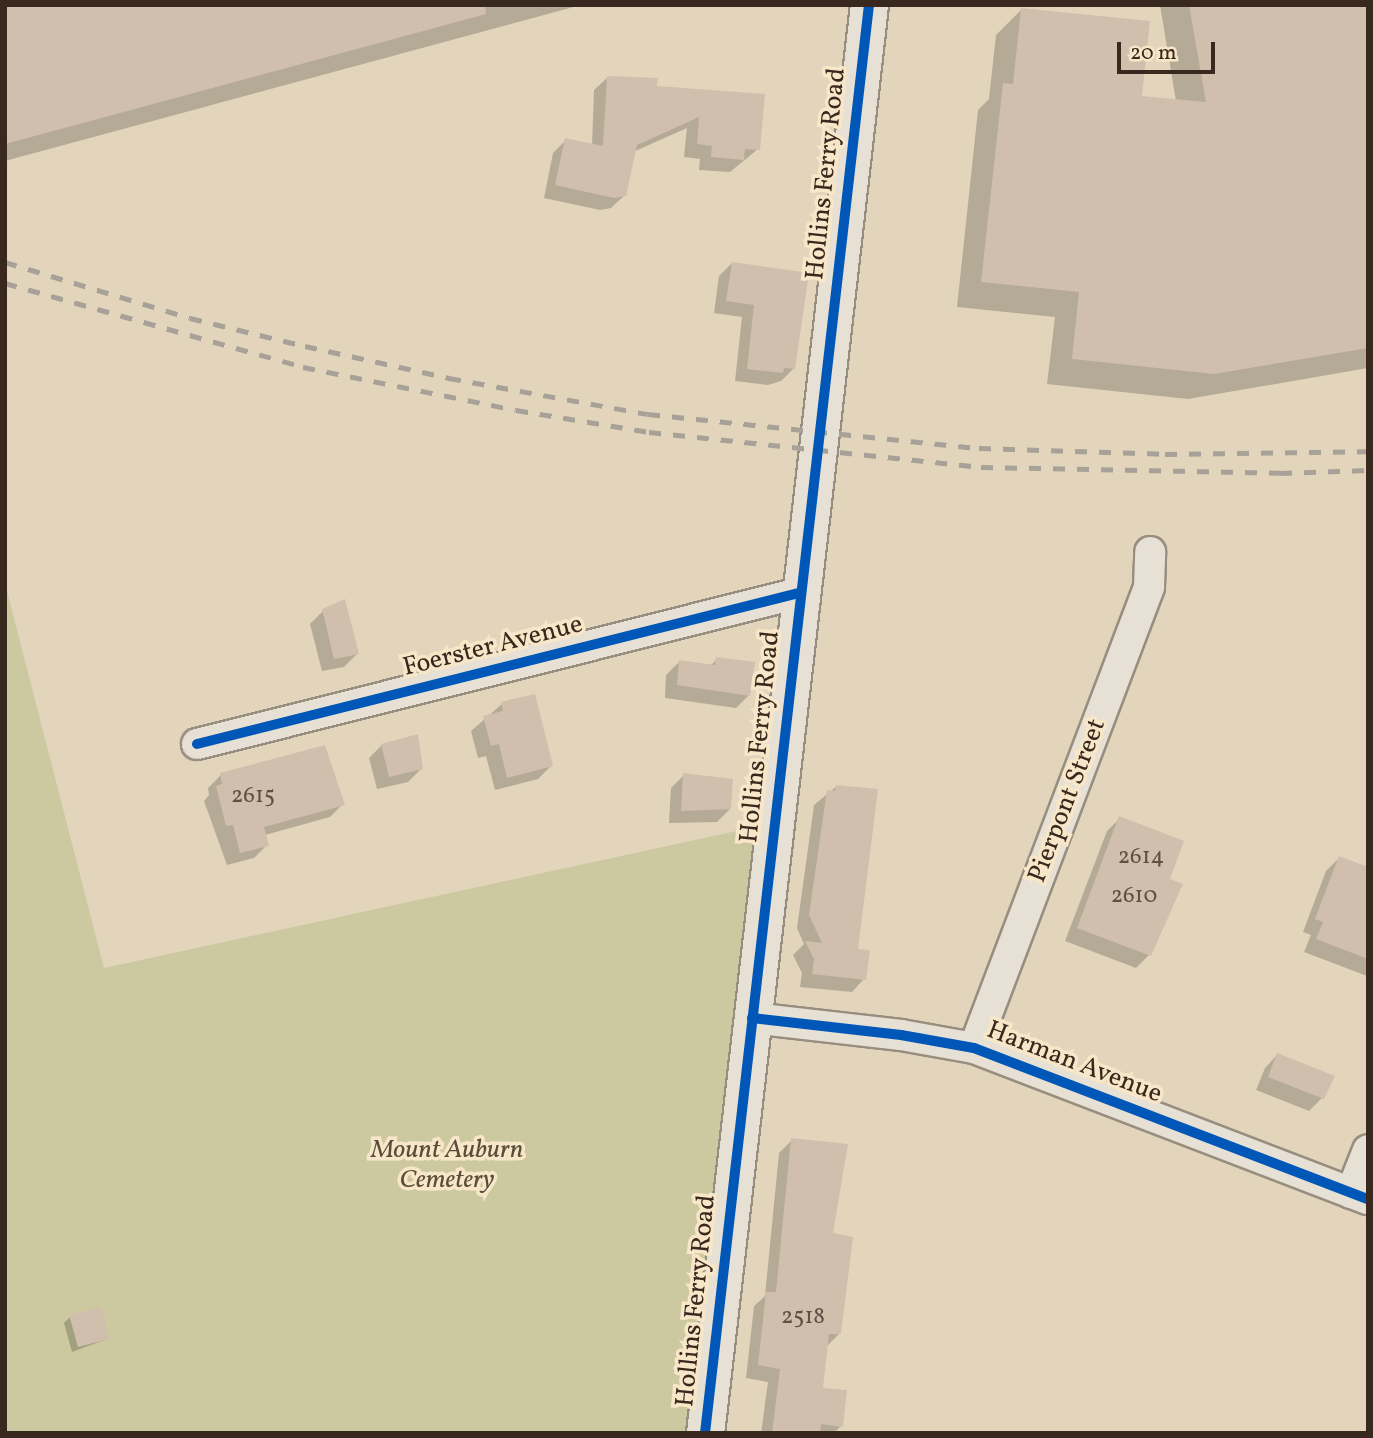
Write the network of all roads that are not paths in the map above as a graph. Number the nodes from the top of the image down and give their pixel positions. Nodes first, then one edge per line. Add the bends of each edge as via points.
1 (869, 5) edge
2 (1150, 552) dead end
3 (799, 593) junction
4 (197, 744) dead end
5 (752, 1018) junction
6 (974, 1048) junction
7 (1368, 1150) edge
8 (1359, 1196) edge
9 (705, 1433) edge

1 - 3 street, Hollins Ferry Road
2 - 6 street, Pierpont Street via 1149,587
3 - 4 street, Foerster Avenue
3 - 5 street, Hollins Ferry Road
5 - 6 street, Harman Avenue
5 - 9 street, Hollins Ferry Road
6 - 8 street, Harman Avenue
7 - 8 street

